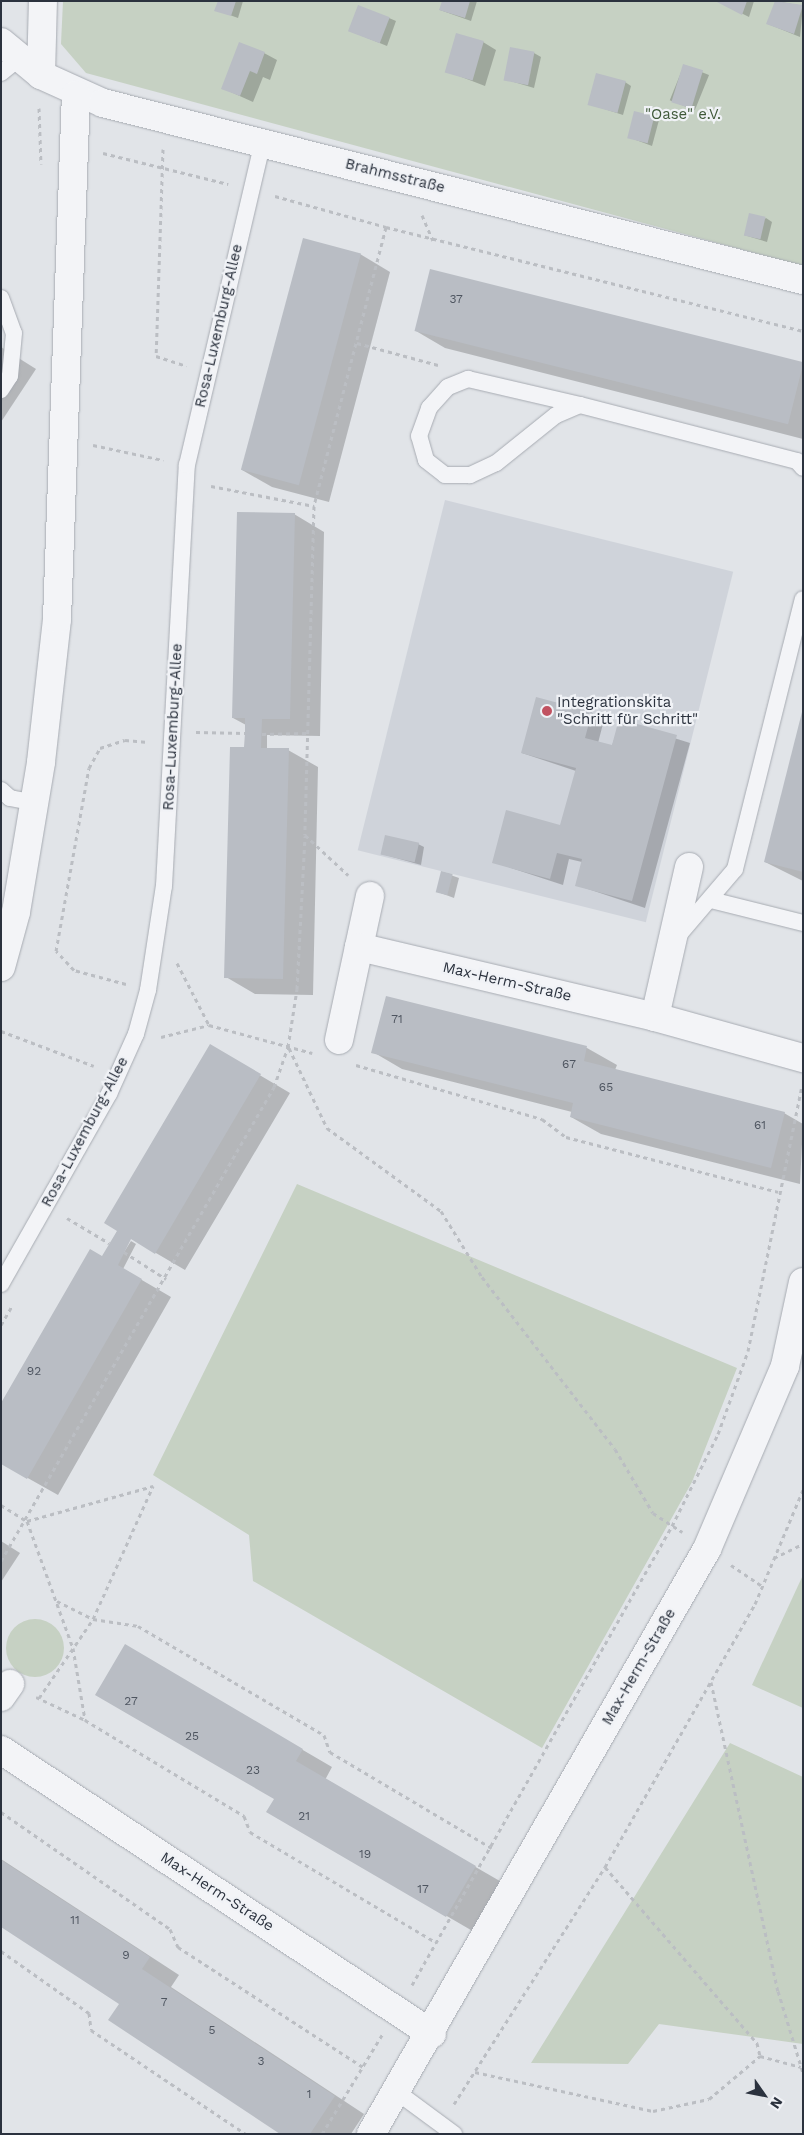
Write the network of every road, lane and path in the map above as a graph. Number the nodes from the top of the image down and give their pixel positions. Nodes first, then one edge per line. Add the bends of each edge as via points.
1 (43, 1) edge
2 (7, 58) edge
3 (41, 75) junction
4 (76, 94) junction
5 (165, 118) junction
6 (41, 137) dead end
7 (263, 142) junction
8 (73, 145) junction
9 (162, 168) junction
10 (251, 190) junction
11 (386, 227) junction
12 (803, 280) edge
13 (1, 298) edge
14 (803, 331) edge
15 (357, 343) junction
16 (156, 356) dead end
17 (468, 380) junction
18 (1, 390) edge
19 (580, 406) junction
20 (803, 468) edge
21 (803, 599) edge
22 (245, 733) dead end
23 (308, 733) junction
24 (262, 734) dead end
25 (173, 744) junction
26 (1, 790) edge
27 (34, 803) junction
28 (305, 835) junction
29 (689, 867) dead end
30 (370, 896) joint
31 (711, 900) junction
32 (803, 923) edge
33 (672, 943) junction
34 (359, 947) junction
35 (174, 957) dead end
36 (1, 966) edge
37 (148, 990) junction
38 (655, 1017) junction
39 (209, 1025) junction
40 (1, 1031) edge
41 (158, 1038) dead end
42 (288, 1047) junction
43 (338, 1050) junction
44 (803, 1058) edge
45 (118, 1075) junction
46 (803, 1081) edge
47 (778, 1192) junction
48 (73, 1222) dead end
49 (109, 1243) dead end
50 (124, 1252) dead end
51 (166, 1279) junction
52 (803, 1282) edge
53 (1, 1284) edge
54 (803, 1490) edge
55 (1, 1505) edge
56 (27, 1521) junction
57 (672, 1526) junction
58 (803, 1544) edge
59 (774, 1558) junction
60 (1, 1561) edge
61 (56, 1602) junction
62 (93, 1619) junction
63 (73, 1648) junction
64 (711, 1680) junction
65 (5, 1691) edge
66 (39, 1698) junction
67 (85, 1720) junction
68 (1, 1750) edge
69 (1, 1812) edge
70 (492, 1848) junction
71 (605, 1867) junction
72 (437, 1943) junction
73 (1, 1951) edge
74 (397, 2011) junction
75 (432, 2034) junction
76 (760, 2056) junction
77 (363, 2067) junction
78 (801, 2067) junction
79 (475, 2072) junction
80 (803, 2073) edge
81 (397, 2092) junction
82 (447, 2129) edge
83 (246, 2134) edge
84 (322, 2134) edge
85 (371, 2134) edge

1 - 3 street
2 - 3 street, Brahmsstraße
3 - 4 street, Brahmsstraße
4 - 5 street, Brahmsstraße
4 - 8 street
5 - 7 street, Brahmsstraße
5 - 9 path
6 - 8 path
7 - 10 lane, Rosa-Luxemburg-Allee
7 - 12 street, Brahmsstraße
8 - 9 path
8 - 27 street via 57,619
9 - 10 path
9 - 16 path
10 - 11 path
10 - 25 lane, Rosa-Luxemburg-Allee via 187,465
11 - 14 path
11 - 15 path
13 - 18 lane via 14,333 10,376
15 - 17 path via 430,361
15 - 23 path via 314,506
17 - 19 lane
17 - 19 lane via 448,387 429,408 419,436 426,460 445,475 470,475 496,463 556,415
19 - 20 lane via 797,461
21 - 31 lane via 734,869
22 - 25 path via 191,732
23 - 24 path
23 - 28 path
25 - 37 lane, Rosa-Luxemburg-Allee via 164,886
25 - 37 path via 125,740 100,748 89,768 56,951 74,970
26 - 27 lane via 10,798
27 - 36 street
28 - 30 path
28 - 42 path via 297,989
29 - 33 street
30 - 34 street
31 - 32 lane
31 - 33 lane
33 - 38 street
34 - 38 street, Max-Herm-Straße
34 - 43 street
35 - 39 path
37 - 45 lane, Rosa-Luxemburg-Allee
38 - 44 street, Max-Herm-Straße
39 - 41 path
39 - 42 path
40 - 45 path
42 - 43 path
42 - 51 path via 274,1087
42 - 57 path via 327,1128 441,1211 482,1277 615,1449 653,1513
43 - 47 path via 542,1119 566,1137
45 - 53 lane, Rosa-Luxemburg-Allee
46 - 47 path
47 - 57 path via 748,1351 718,1434
48 - 49 path
50 - 51 path
51 - 56 path
52 - 75 street, Max-Herm-Straße via 785,1366 727,1508
54 - 59 path
55 - 56 path
56 - 60 path
56 - 61 path
56 - 62 path via 153,1486
57 - 70 path
58 - 59 path
59 - 64 path via 755,1604
61 - 62 path
61 - 63 path
62 - 63 path
62 - 70 path via 138,1626 324,1735 330,1752
63 - 66 path
63 - 67 path
64 - 71 path
64 - 78 path via 778,1991
65 - 66 path
66 - 67 path
67 - 72 path via 244,1816 250,1832
68 - 74 street, Max-Herm-Straße
69 - 77 path via 170,1930 178,1947
70 - 72 path
71 - 76 path via 757,2043
71 - 79 path
72 - 74 path
73 - 83 path via 89,2013 91,2030
74 - 75 street, Max-Herm-Straße
74 - 77 path
75 - 81 street, Max-Herm-Straße
76 - 78 path
76 - 79 path via 709,2099 653,2111
77 - 84 path
78 - 80 path
79 - 82 path
81 - 82 lane
81 - 85 street, Max-Herm-Straße

